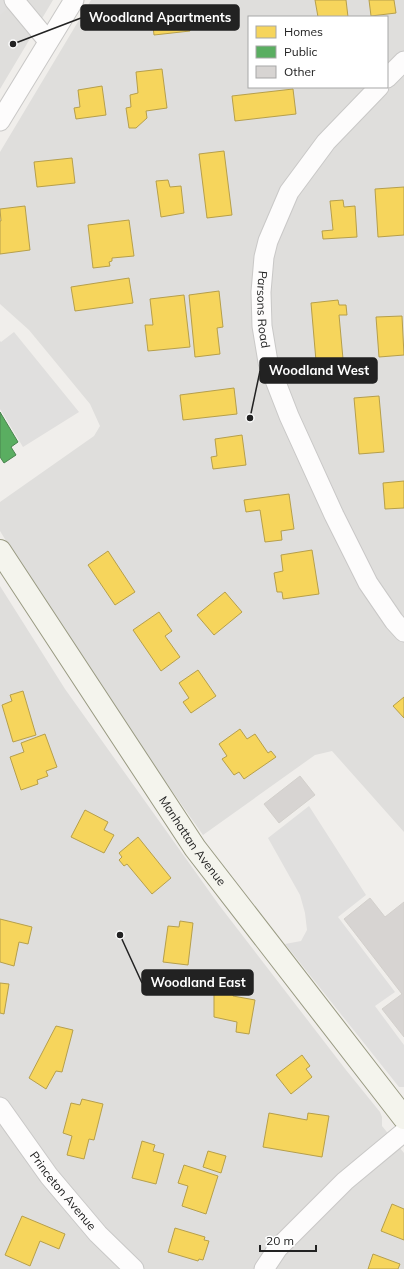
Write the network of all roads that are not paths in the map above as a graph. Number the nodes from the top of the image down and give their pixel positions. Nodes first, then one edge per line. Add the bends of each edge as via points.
1 (14, 0) edge
2 (74, 0) edge
3 (48, 41) junction
4 (404, 61) edge
5 (388, 77) edge
6 (378, 88) edge
7 (0, 121) edge
8 (0, 551) edge
9 (404, 632) edge
10 (0, 1106) edge
11 (404, 1118) edge
12 (404, 1132) edge
13 (134, 1269) edge
14 (264, 1269) edge

1 - 3 street
2 - 3 street
3 - 7 street
4 - 5 street
6 - 9 street, Parsons Road via 326,142 289,192 268,241 264,257 262,326 268,362 334,516 368,583
8 - 11 street, Manhattan Avenue via 195,848
10 - 13 street, Princeton Avenue via 49,1176 98,1234
12 - 14 street via 345,1181 278,1248

